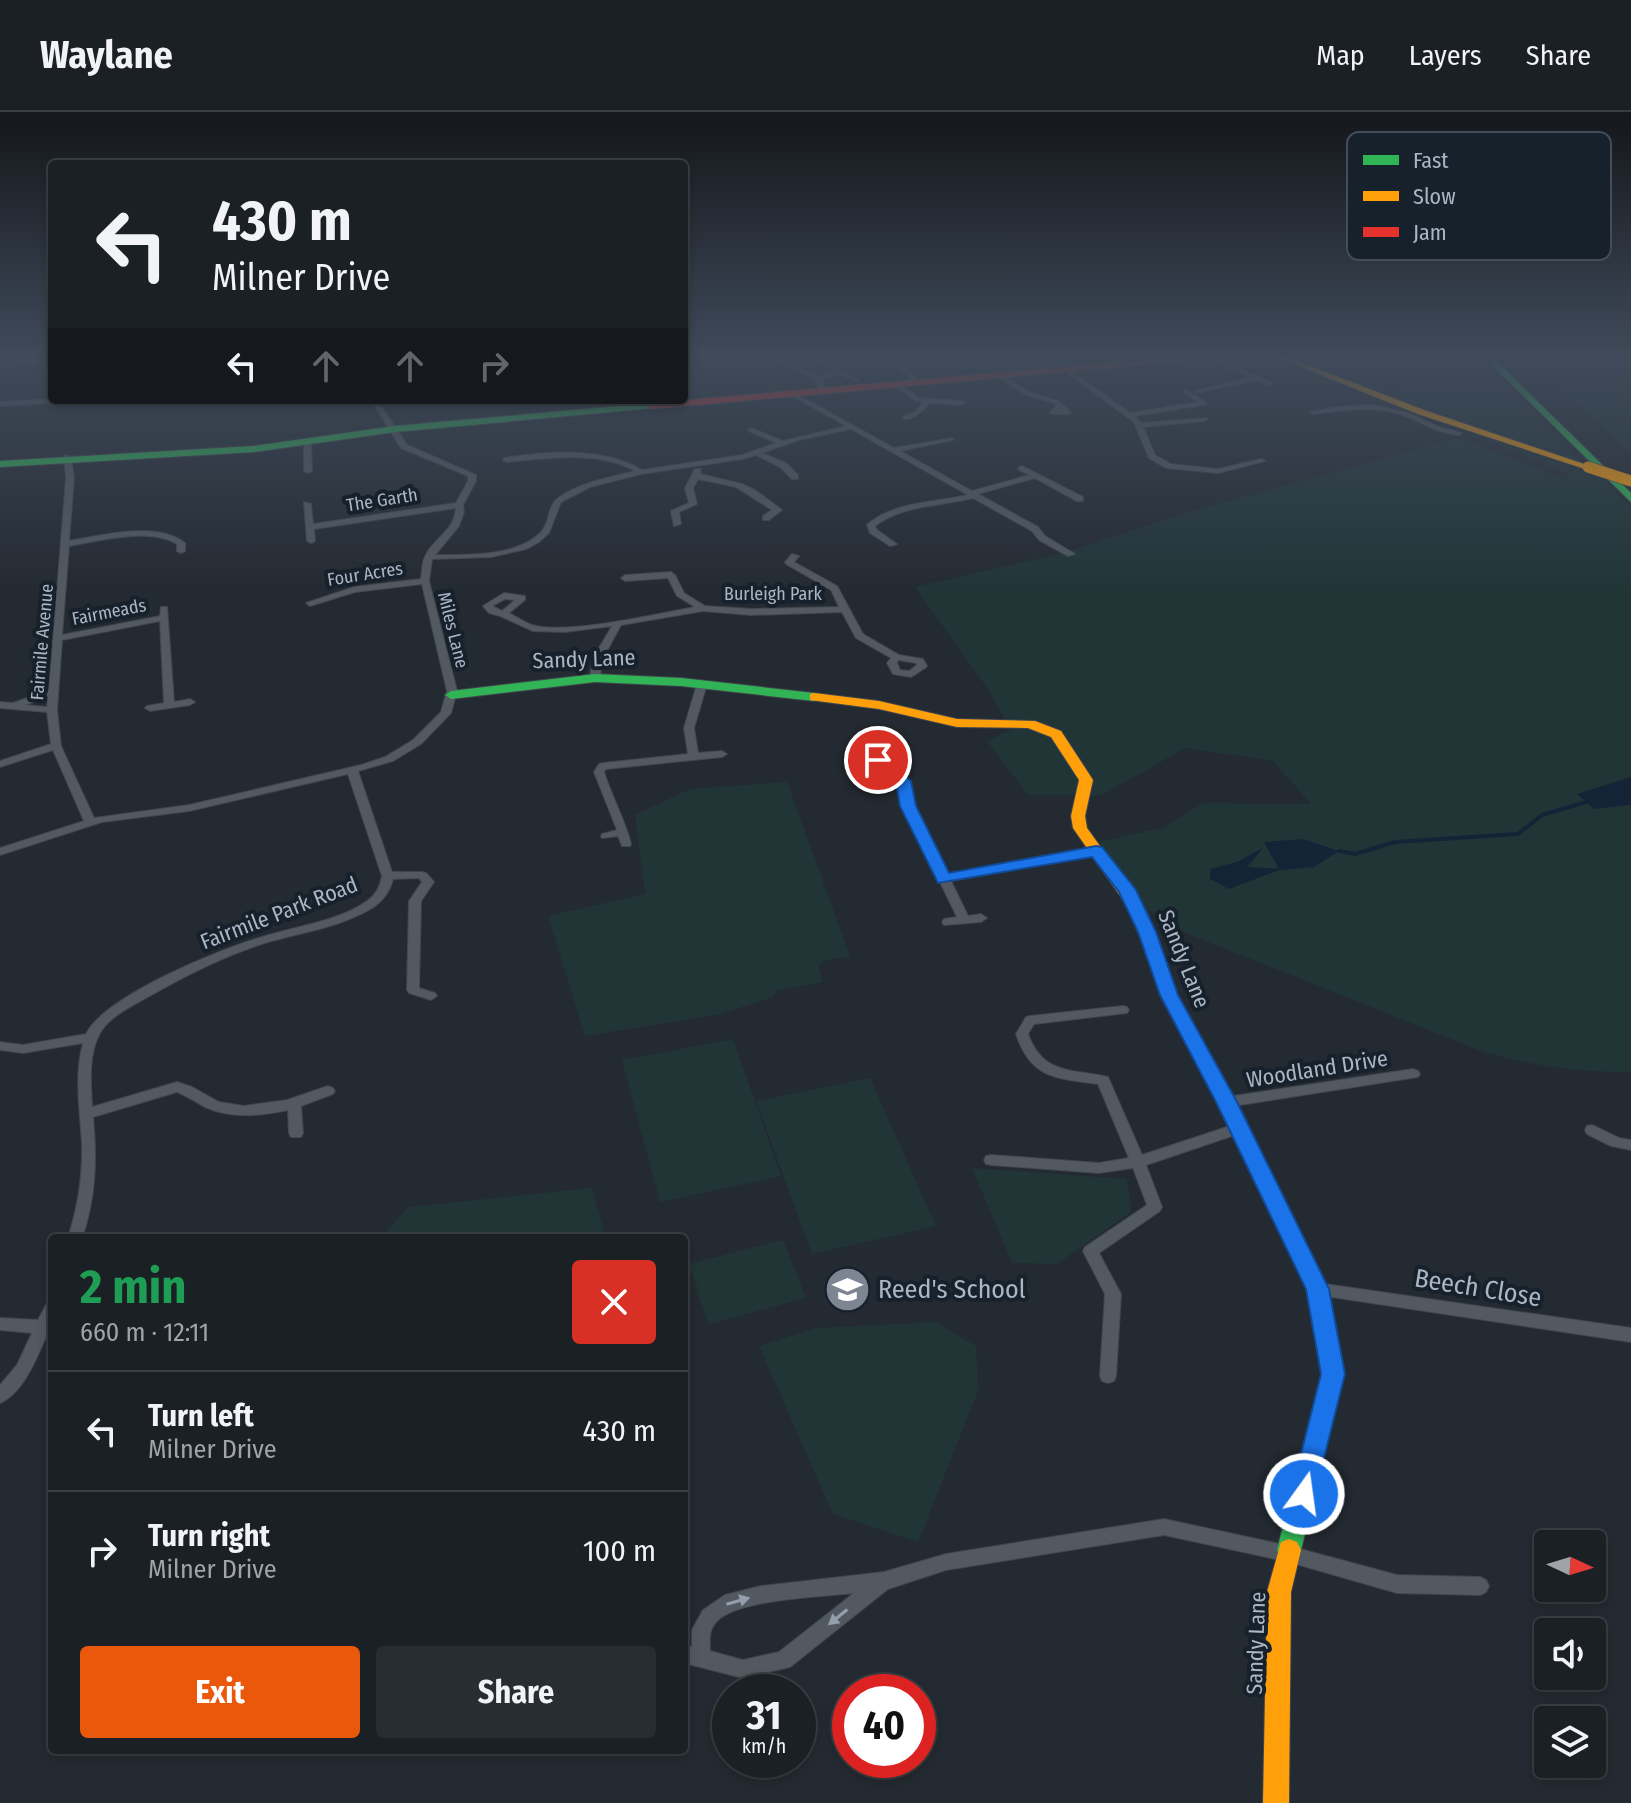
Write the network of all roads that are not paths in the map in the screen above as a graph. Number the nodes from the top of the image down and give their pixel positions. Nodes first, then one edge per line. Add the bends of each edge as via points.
1 (358, 435) edge
2 (398, 435) edge
3 (763, 435) edge
4 (817, 435) edge
5 (866, 435) edge
6 (1142, 435) edge
7 (1491, 435) edge
8 (1566, 435) edge
9 (1585, 435) edge
10 (951, 439) dead end
11 (307, 443) junction
12 (782, 443) junction
13 (894, 450) junction
14 (757, 453) junction
15 (67, 457) junction
16 (507, 460) dead end
17 (1261, 461) dead end
18 (701, 463) junction
19 (0, 464) edge
20 (1022, 468) dead end
21 (308, 471) dead end
22 (641, 472) junction
23 (696, 476) junction
24 (1035, 476) junction
25 (795, 477) dead end
26 (1631, 479) edge
27 (973, 494) junction
28 (1078, 496) dead end
29 (1631, 499) edge
30 (459, 505) junction
31 (296, 510) dead end
32 (766, 518) dead end
33 (677, 524) dead end
34 (310, 527) junction
35 (311, 542) dead end
36 (66, 544) junction
37 (893, 544) dead end
38 (181, 551) dead end
39 (1071, 554) dead end
40 (795, 556) dead end
41 (428, 557) junction
42 (625, 578) dead end
43 (425, 581) junction
44 (310, 603) dead end
45 (703, 608) junction
46 (844, 609) junction
47 (506, 612) dead end
48 (618, 623) junction
49 (60, 638) junction
50 (896, 657) dead end
51 (595, 678) junction
52 (702, 684) junction
53 (53, 692) junction
54 (451, 695) junction
55 (190, 702) dead end
56 (169, 705) junction
57 (5, 706) edge
58 (150, 708) dead end
59 (52, 710) junction
60 (56, 746) junction
61 (855, 753) dead end
62 (693, 754) junction
63 (722, 754) dead end
64 (0, 764) edge
65 (352, 769) junction
66 (90, 822) junction
67 (623, 832) junction
68 (606, 836) dead end
69 (626, 844) dead end
70 (1096, 851) junction
71 (0, 852) edge
72 (388, 876) junction
73 (944, 879) junction
74 (981, 918) dead end
75 (964, 920) junction
76 (948, 922) dead end
77 (431, 996) dead end
78 (1123, 1010) dead end
79 (89, 1038) junction
80 (0, 1046) edge
81 (1413, 1074) dead end
82 (328, 1091) dead end
83 (1227, 1102) junction
84 (294, 1103) junction
85 (86, 1114) junction
86 (1239, 1128) junction
87 (1592, 1130) dead end
88 (296, 1133) dead end
89 (1631, 1145) edge
90 (991, 1160) dead end
91 (1138, 1162) junction
92 (76, 1234) edge
93 (1318, 1289) junction
94 (48, 1318) edge
95 (0, 1324) edge
96 (45, 1327) junction
97 (1631, 1335) edge
98 (1108, 1376) dead end
99 (0, 1396) edge
100 (1289, 1554) junction
101 (884, 1581) junction
102 (1480, 1586) dead end
103 (692, 1656) edge
104 (1276, 1803) edge

1 - 11 main road
2 - 30 street via 413,453 472,475
3 - 12 street
4 - 12 street
5 - 13 street
6 - 17 street via 1152,456 1169,466 1218,471
7 - 26 main road, bridge
8 - 29 main road
9 - 26 main road
10 - 13 street
11 - 15 main road
11 - 21 street
12 - 14 street
13 - 27 street
14 - 18 street
14 - 25 street
15 - 19 main road
15 - 36 street, Fairmile Avenue
16 - 22 street via 563,455 629,462
18 - 22 street
18 - 23 street
20 - 24 street
22 - 41 street via 571,492 558,501 548,529 525,545 477,556
23 - 32 street via 751,491 778,510
23 - 33 street via 689,488 693,504 675,511
24 - 27 street
24 - 28 street
27 - 37 street via 890,512 872,522 873,531
27 - 39 street
30 - 34 street, The Garth
30 - 41 street via 455,526
31 - 34 street via 307,506
34 - 35 street
36 - 38 street via 155,533 175,537
36 - 49 street, Fairmile Avenue
40 - 46 street, Burleigh Park via 789,562 830,584
41 - 43 street, Miles Lane
42 - 45 street, Burleigh Park via 671,575 680,594
43 - 44 street, Four Acres via 354,590
43 - 54 street, Miles Lane
45 - 46 street, Burleigh Park
45 - 48 street, Burleigh Park
46 - 50 street, Burleigh Park via 859,636
47 - 48 street, Burleigh Park via 535,628
48 - 51 street via 597,660
49 - 53 street, Fairmile Avenue
49 - 56 street, Fairmeads via 164,614
51 - 52 main road, Sandy Lane
51 - 54 main road, Sandy Lane
52 - 62 street via 689,728
52 - 70 main road, Sandy Lane via 879,705 957,723 1030,724 1056,734 1086,780 1078,816
53 - 57 street
53 - 59 street, Fairmile Avenue
54 - 65 street, Miles Lane via 446,713 417,742 389,759
55 - 56 street
56 - 58 street
57 - 59 street
59 - 60 street, Fairmile Avenue
60 - 64 street
60 - 66 street, Fairmile Avenue
61 - 73 street via 878,760 904,781 908,806
62 - 63 street
62 - 67 street via 603,766 599,772 606,796
65 - 66 street, Miles Lane via 189,808
65 - 72 street, Fairmile Park Road
66 - 71 street, Miles Lane
67 - 68 street
67 - 69 street
70 - 73 street
70 - 83 main road, Sandy Lane via 1138,910 1169,995
72 - 77 street via 422,875 428,882 415,901 413,990
72 - 79 street, Fairmile Park Road via 386,888 364,908 200,966 105,1018
73 - 75 street
74 - 75 street
75 - 76 street
78 - 91 street via 1030,1020 1022,1034 1036,1064 1103,1080
79 - 80 street via 23,1049
79 - 85 street
81 - 83 street, Woodland Drive
82 - 84 street
83 - 86 main road, Sandy Lane
84 - 85 street via 236,1111 177,1087
84 - 88 street
85 - 92 street via 87,1197
86 - 91 street
86 - 93 main road, Sandy Lane
87 - 89 street
90 - 91 street via 1099,1168
91 - 98 street via 1155,1207 1090,1251 1113,1294
93 - 97 street, Beech Close
93 - 100 main road, Sandy Lane via 1333,1374
94 - 96 street
95 - 96 street
96 - 99 street via 23,1370
100 - 101 street via 1164,1527 946,1562
100 - 102 street via 1397,1584
100 - 104 main road, Sandy Lane via 1279,1592
101 -> 103 street via 783,1660 743,1669
103 -> 101 street via 709,1616 725,1604

